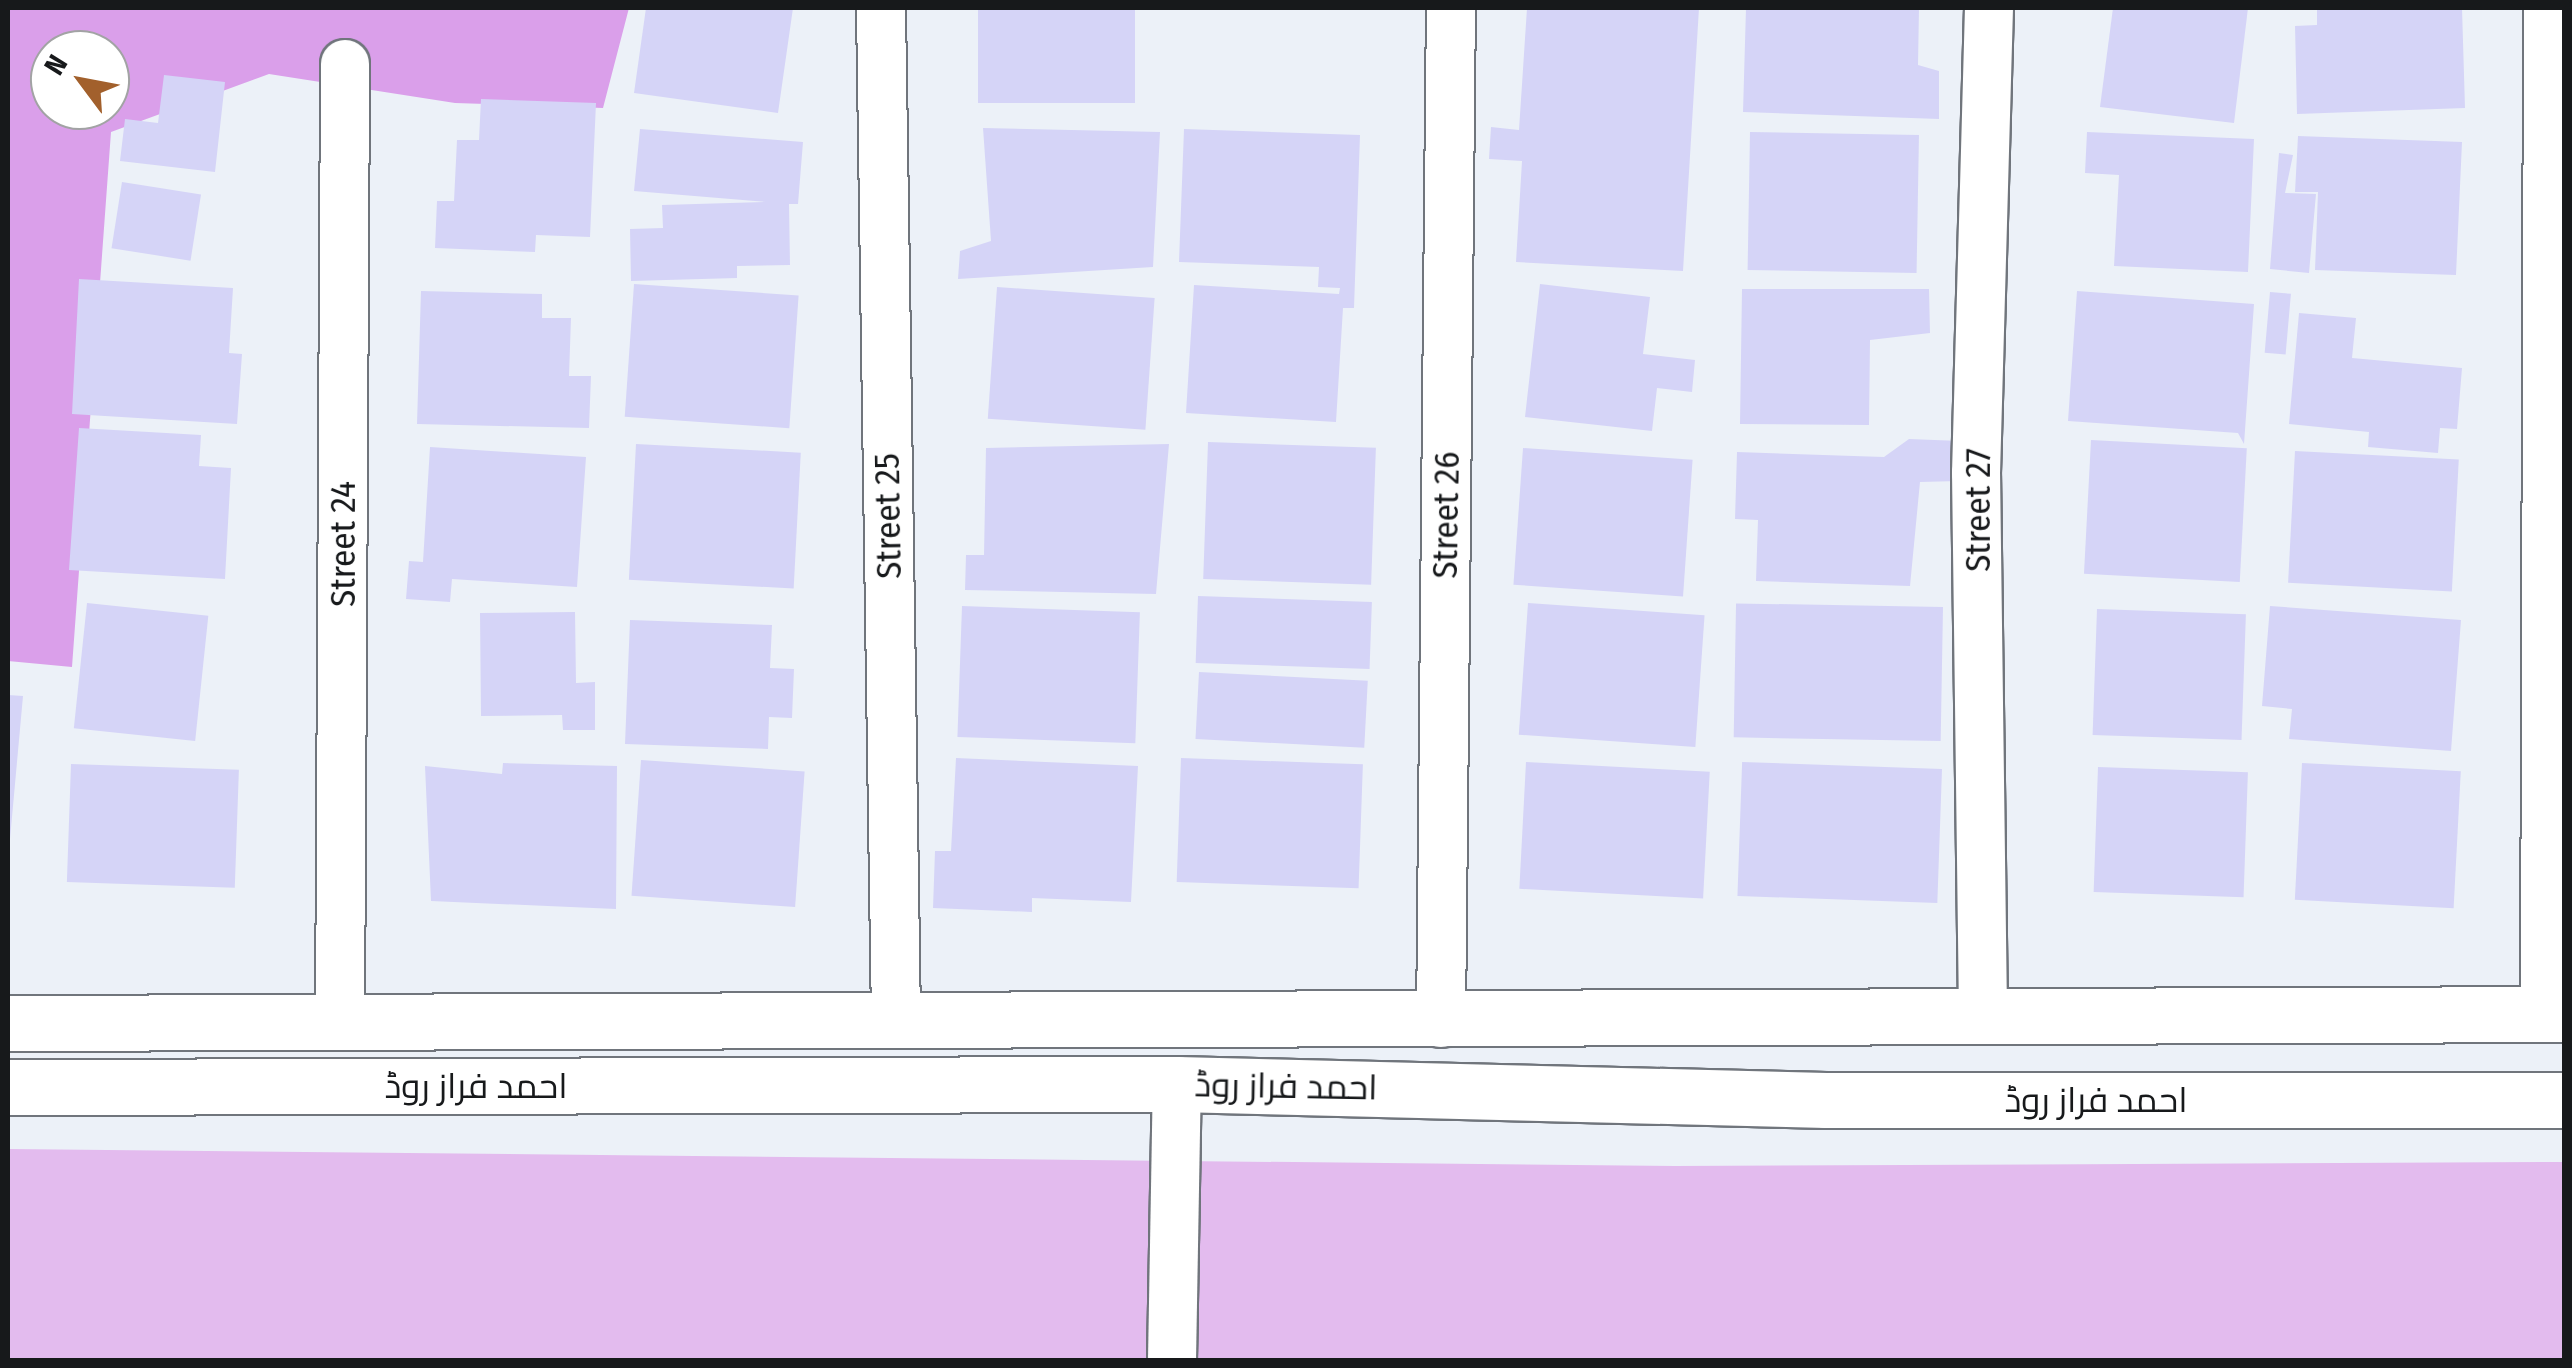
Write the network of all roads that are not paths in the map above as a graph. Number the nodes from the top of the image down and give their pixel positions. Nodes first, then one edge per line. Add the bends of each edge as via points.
1 (881, 8) edge
2 (1451, 8) edge
3 (1989, 8) edge
4 (2548, 8) edge
5 (345, 64) dead end
6 (1983, 1013) junction
7 (2555, 1014) edge
8 (8, 1023) edge
9 (896, 1024) junction
10 (1042, 1024) junction
11 (1441, 1024) junction
12 (340, 1025) junction
13 (1041, 1084) junction
14 (1177, 1084) junction
15 (8, 1087) edge
16 (2564, 1100) edge
17 (1172, 1360) edge

1 - 9 street, Street 25
2 - 11 street, Street 26
3 - 6 street, Street 27 via 1976,473
4 - 7 street
5 - 12 street, Street 24
6 - 7 main road, احمد فراز روڈ
6 - 11 main road, احمد فراز روڈ
8 - 12 main road, احمد فراز روڈ
9 - 10 main road, احمد فراز روڈ
9 - 12 main road, احمد فراز روڈ
10 - 11 main road, احمد فراز روڈ
10 - 13 main road
13 - 14 main road, احمد فراز روڈ
13 - 15 main road, احمد فراز روڈ
14 - 16 main road, احمد فراز روڈ via 1826,1100
14 - 17 street

